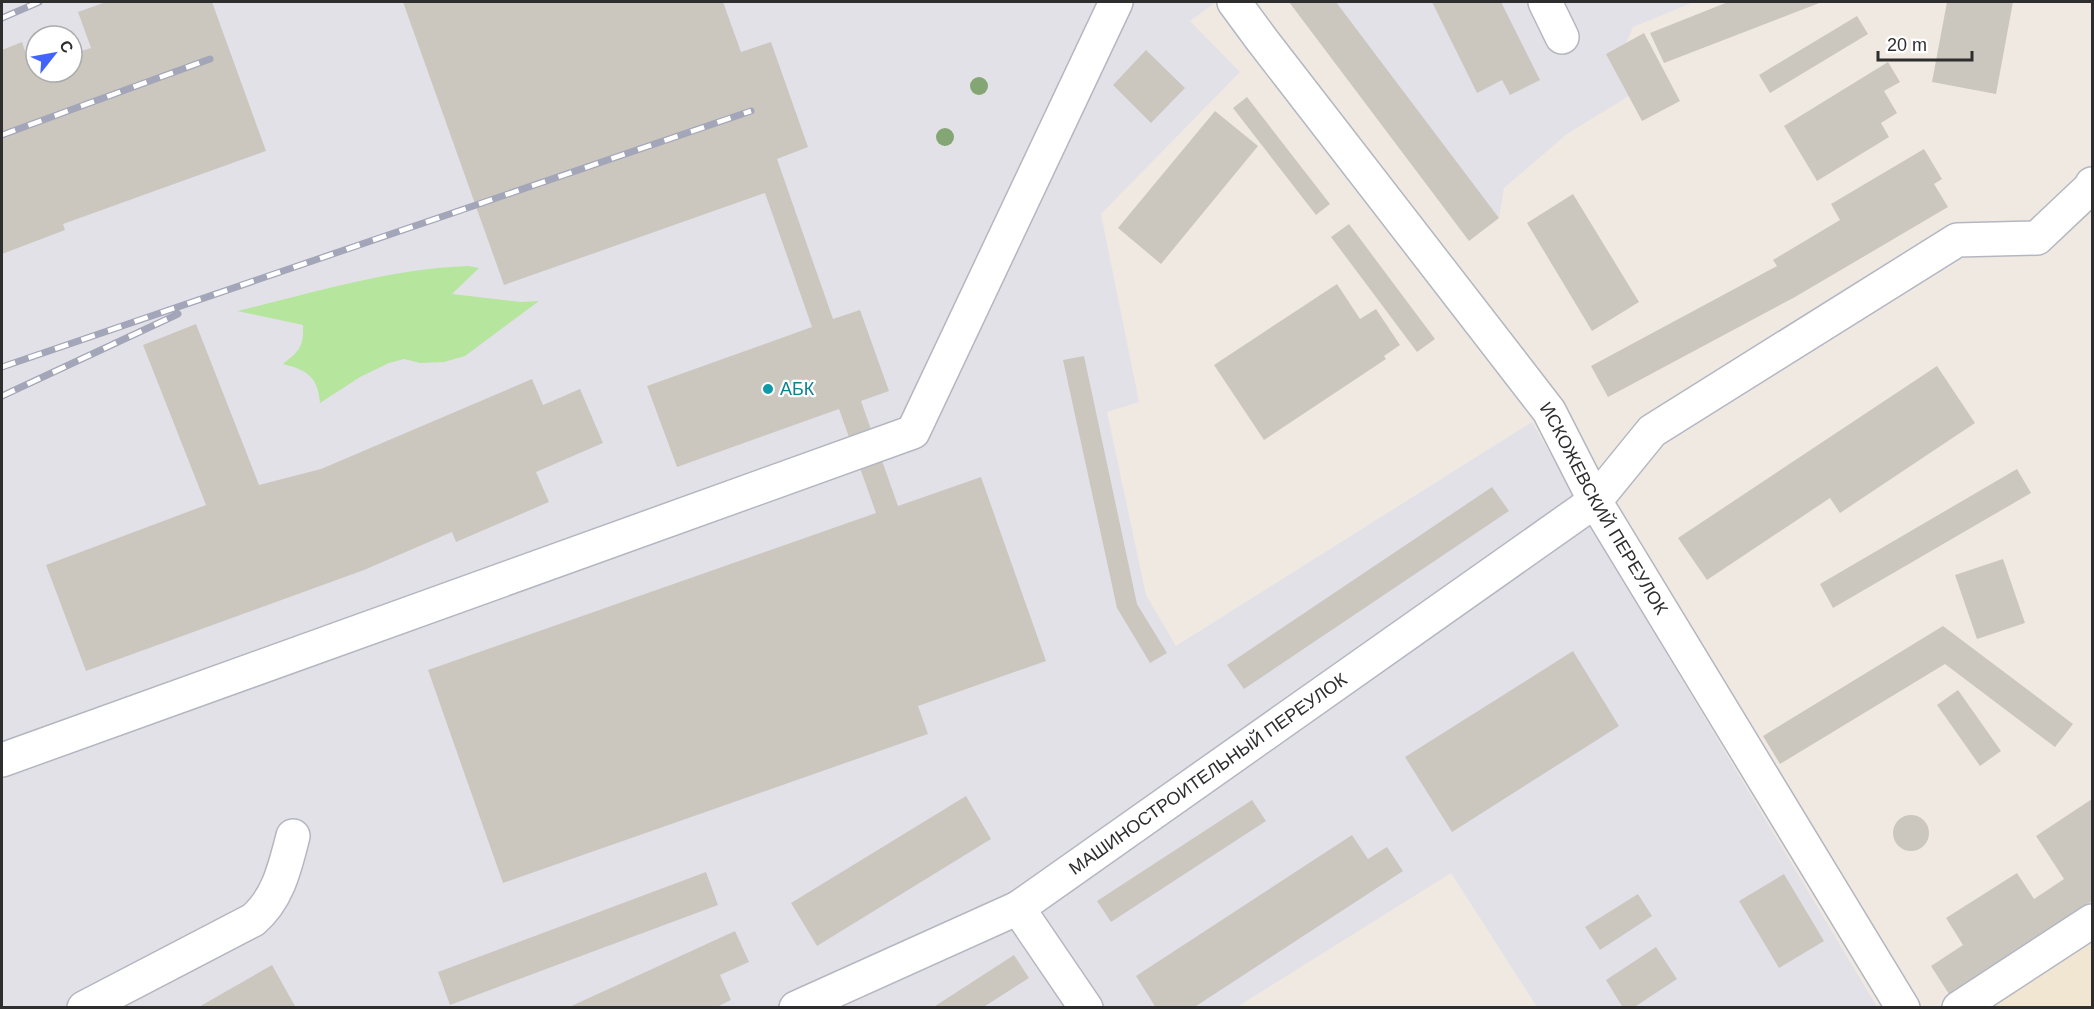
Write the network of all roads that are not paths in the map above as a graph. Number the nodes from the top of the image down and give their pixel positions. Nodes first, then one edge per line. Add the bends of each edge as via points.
1 (1116, 2) edge
2 (1234, 2) edge
3 (1545, 2) edge
4 (1562, 36) dead end
5 (2092, 184) edge
6 (1594, 501) junction
7 (2, 760) edge
8 (293, 836) dead end
9 (1018, 908) junction
10 (2092, 921) edge
11 (84, 1008) edge
12 (796, 1008) edge
13 (1086, 1008) edge
14 (1903, 1008) edge
15 (1959, 1008) edge

1 - 7 street via 913,432
2 - 6 street, ИСКОЖЕВСКИЙ ПЕРЕУЛОК via 1549,411
3 - 4 street
5 - 6 street, МАШИНОСТРОИТЕЛЬНЫЙ ПЕРЕУЛОК via 2037,238 1958,240 1652,431
6 - 9 street, МАШИНОСТРОИТЕЛЬНЫЙ ПЕРЕУЛОК
6 - 14 street, ИСКОЖЕВСКИЙ ПЕРЕУЛОК
8 - 11 street via 275,892 253,920
9 - 12 street, МАШИНОСТРОИТЕЛЬНЫЙ ПЕРЕУЛОК
9 - 13 street
10 - 15 street

